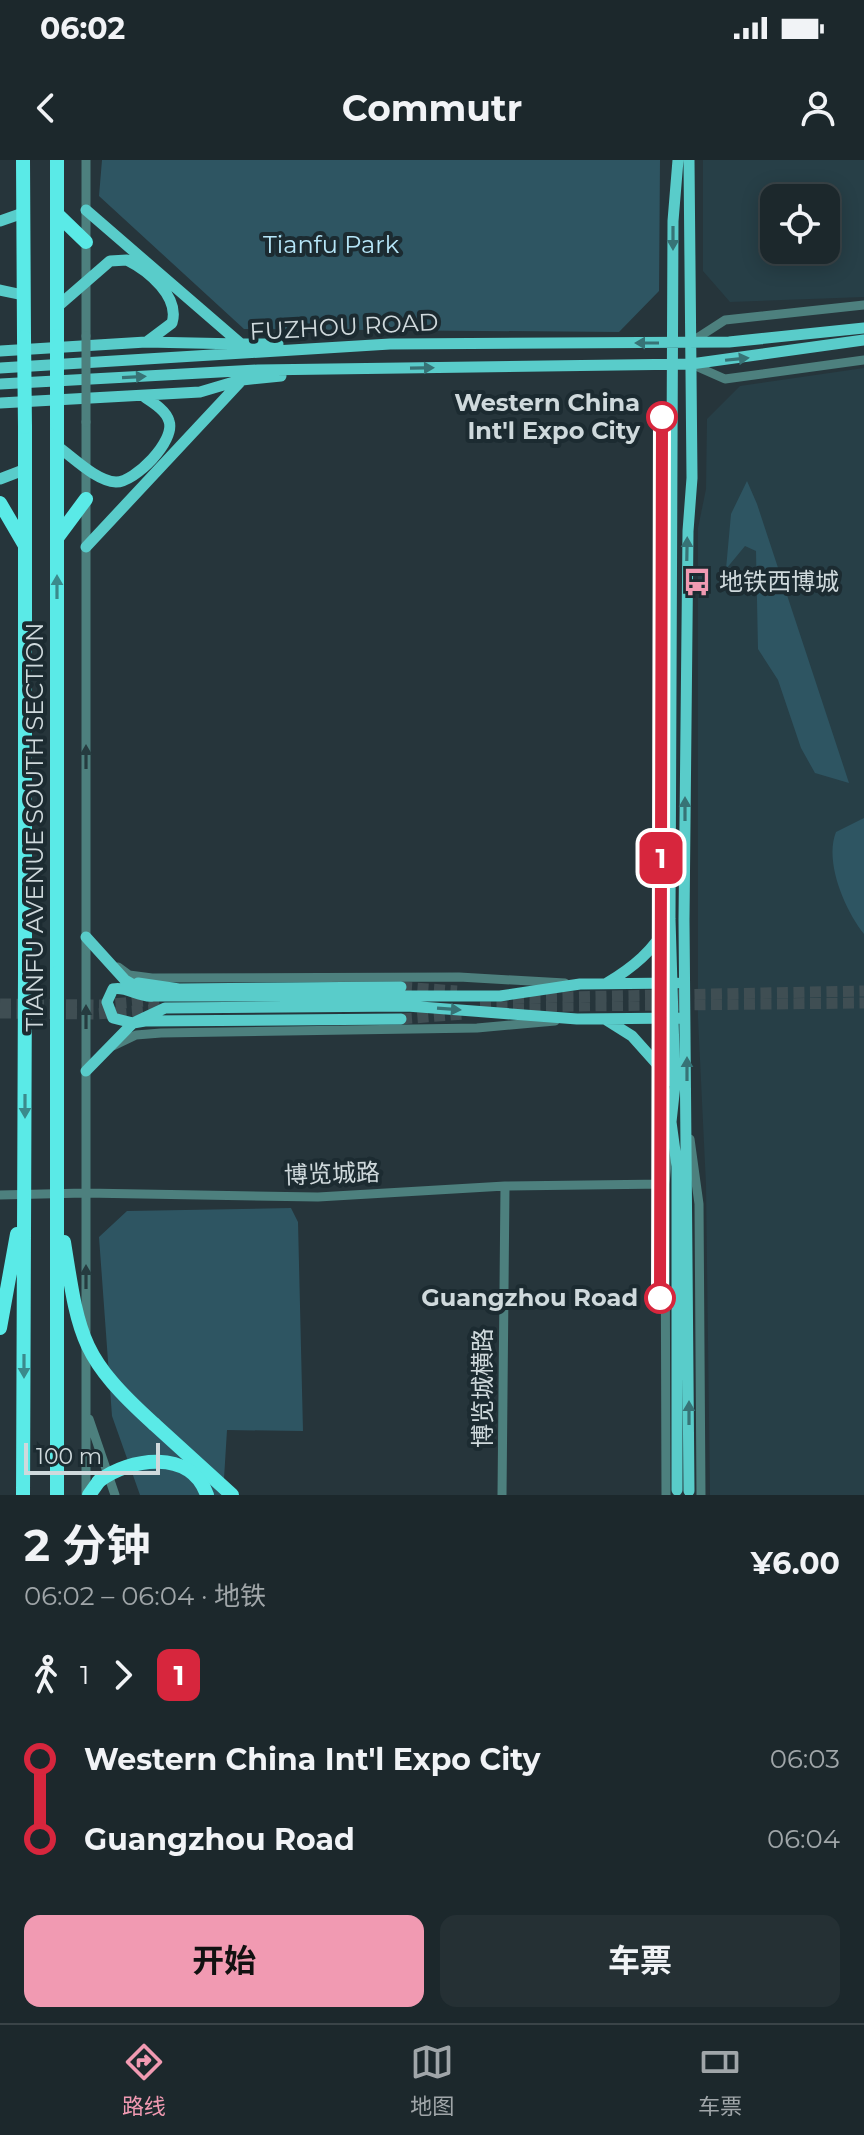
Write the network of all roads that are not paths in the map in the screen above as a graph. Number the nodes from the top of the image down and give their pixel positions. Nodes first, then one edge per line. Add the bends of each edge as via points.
1 (23, 160) edge
2 (57, 160) edge
3 (86, 160) edge
4 (678, 160) edge
5 (689, 160) edge
6 (86, 210) junction
7 (23, 213) junction
8 (57, 214) junction
9 (0, 221) edge
10 (86, 242) junction
11 (86, 281) junction
12 (0, 290) edge
13 (23, 295) junction
14 (864, 305) edge
15 (57, 307) junction
16 (864, 328) edge
17 (864, 340) edge
18 (146, 342) junction
19 (673, 343) junction
20 (691, 343) junction
21 (241, 344) junction
22 (390, 344) junction
23 (0, 351) edge
24 (864, 360) edge
25 (673, 364) junction
26 (691, 364) junction
27 (0, 368) edge
28 (377, 369) junction
29 (242, 380) junction
30 (0, 384) edge
31 (142, 395) junction
32 (0, 403) edge
33 (57, 446) junction
34 (86, 467) junction
35 (26, 469) junction
36 (0, 479) edge
37 (86, 499) junction
38 (0, 503) edge
39 (57, 538) junction
40 (26, 547) junction
41 (86, 547) junction
42 (670, 919) junction
43 (86, 937) junction
44 (109, 961) junction
45 (125, 980) junction
46 (672, 983) junction
47 (686, 983) junction
48 (580, 984) junction
49 (605, 985) junction
50 (401, 987) tunnel mouth
51 (153, 996) junction
52 (680, 1018) junction
53 (401, 1019) tunnel mouth
54 (577, 1019) junction
55 (604, 1019) junction
56 (133, 1023) junction
57 (110, 1047) junction
58 (86, 1071) junction
59 (675, 1085) junction
60 (671, 1122) junction
61 (0, 1183) edge
62 (665, 1184) junction
63 (25, 1186) junction
64 (505, 1186) junction
65 (85, 1193) junction
66 (0, 1198) edge
67 (57, 1198) junction
68 (0, 1328) edge
69 (86, 1408) junction
70 (683, 1493) edge
71 (23, 1495) edge
72 (57, 1495) edge
73 (88, 1495) edge
74 (115, 1495) edge
75 (207, 1495) edge
76 (232, 1495) edge
77 (502, 1495) edge

1 - 7 highway, TIANFU AVENUE SOUTH SECTION
2 - 8 highway, TIANFU AVENUE SOUTH SECTION
3 - 6 street
4 -> 19 main road
5 - 20 main road
6 - 10 street
6 - 21 main road
7 - 9 main road
7 - 13 highway, TIANFU AVENUE SOUTH SECTION
8 - 10 highway
8 - 15 highway, TIANFU AVENUE SOUTH SECTION
10 - 11 street
11 - 15 main road
11 - 18 main road via 110,261 127,260 170,297 172,323
11 - 34 street, bridge
12 - 13 main road
13 - 35 highway, TIANFU AVENUE SOUTH SECTION, bridge
14 - 20 street via 725,320
15 - 33 highway, TIANFU AVENUE SOUTH SECTION, bridge
16 - 20 main road, FUZHOU ROAD
26 -> 17 main road, FUZHOU ROAD
18 - 21 main road
18 - 23 main road
19 - 20 main road, FUZHOU ROAD
19 -> 22 main road, FUZHOU ROAD
19 - 25 main road
20 - 26 main road
21 - 22 main road
22 - 27 main road, FUZHOU ROAD
24 - 26 street, FUZHOU ROAD via 725,379
25 - 26 main road, FUZHOU ROAD
28 -> 25 main road, FUZHOU ROAD
25 - 42 main road
47 -> 26 main road
28 - 29 main road
30 -> 28 main road, FUZHOU ROAD
29 - 31 main road via 200,392
29 - 41 main road
31 - 32 main road
31 - 34 main road via 170,422 162,446 127,479 116,482
33 - 34 main road
33 - 39 highway, TIANFU AVENUE SOUTH SECTION
34 - 37 street
35 - 36 main road
35 - 40 highway, TIANFU AVENUE SOUTH SECTION
37 - 39 highway
37 - 41 street
38 - 40 highway
67 -> 39 highway, TIANFU AVENUE SOUTH SECTION, bridge
40 -> 63 highway, TIANFU AVENUE SOUTH SECTION, bridge
43 -> 41 street
42 - 46 main road
42 - 49 main road via 660,940
43 - 44 main road
58 -> 43 street
44 - 45 main road
44 - 48 street via 129,975 152,978 459,977
45 - 50 main road via 179,989
45 - 51 main road
46 - 47 main road
46 - 49 main road
46 - 52 main road
47 - 52 main road
48 - 49 main road
48 - 51 main road via 500,996
51 - 56 main road via 113,989 107,1002 113,1018
52 - 55 main road
52 - 59 main road
70 -> 52 main road via 687,1119
53 - 56 main road
54 - 55 main road
56 -> 54 main road via 165,1008 271,1006 407,1006
54 - 57 street via 477,1028 161,1033 136,1035
55 - 59 main road via 632,1036
56 - 57 main road
57 - 58 main road
58 - 65 street
59 - 60 main road
60 - 62 street
60 - 70 main road via 677,1166
61 - 66 street
62 - 64 street, 博览城路
62 - 70 street
63 - 68 highway, bridge
63 -> 71 highway, TIANFU AVENUE SOUTH SECTION, bridge
64 - 65 street, 博览城路 via 318,1197
64 - 77 street, 博览城横路
65 - 66 street, 博览城路
69 -> 65 street
67 - 72 highway, TIANFU AVENUE SOUTH SECTION, bridge
67 - 76 highway, bridge via 75,1313 89,1354 125,1397
69 - 73 street
69 - 74 street
73 - 75 highway, bridge via 117,1467 145,1461 188,1471

